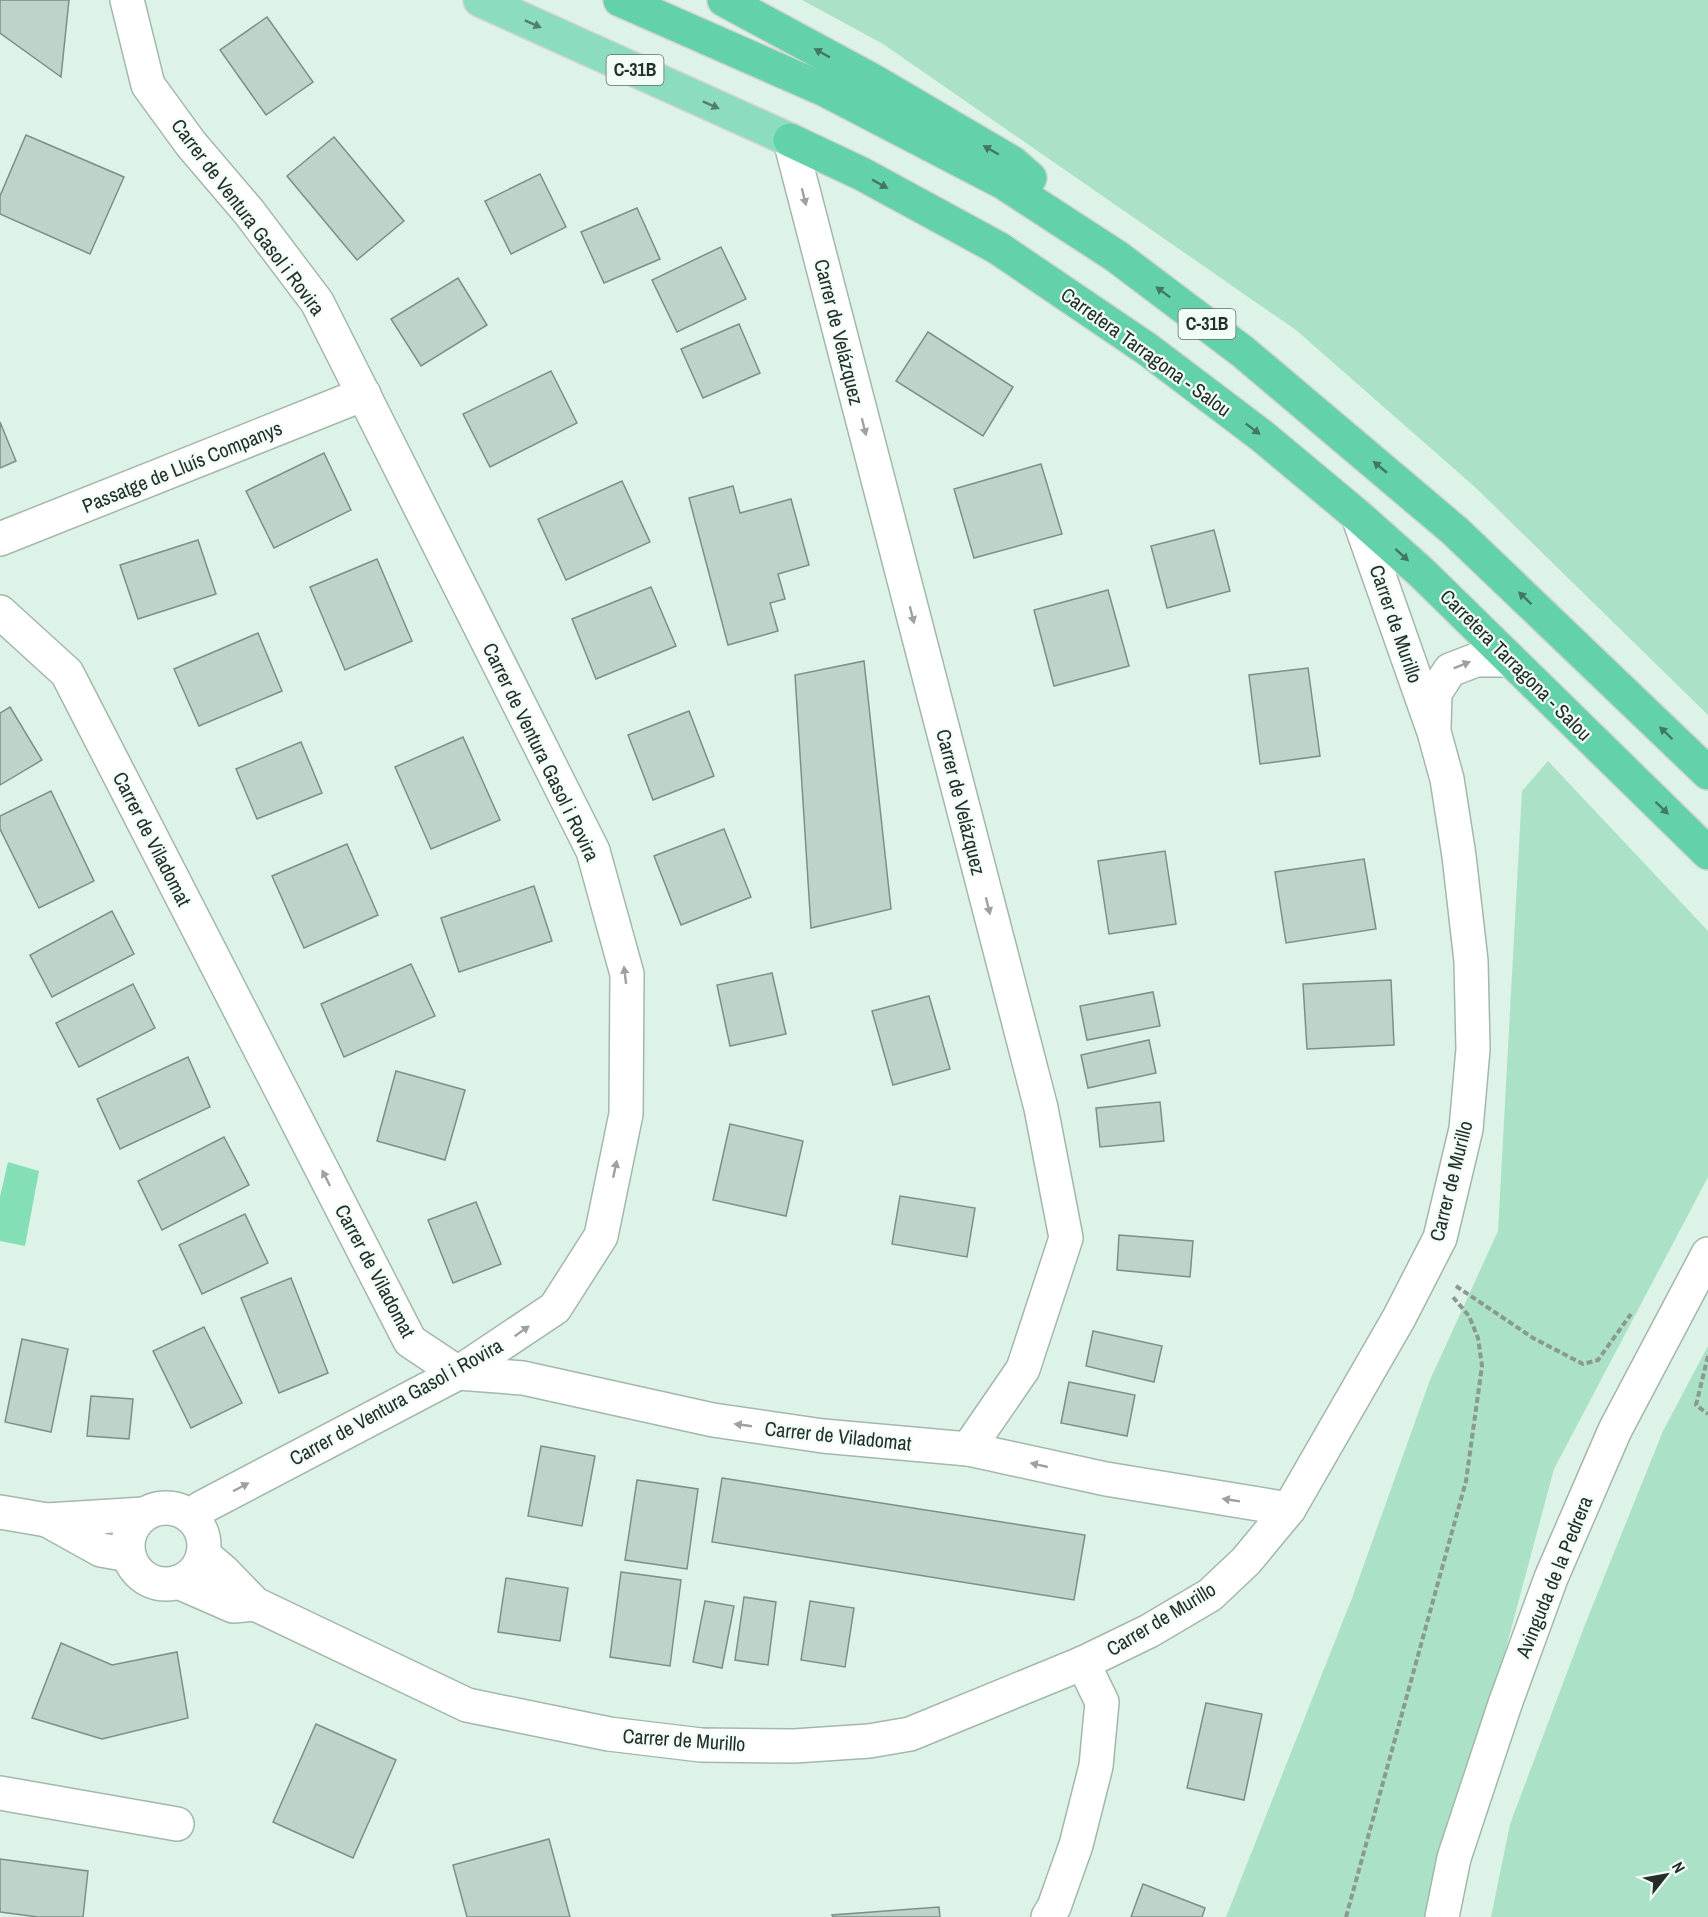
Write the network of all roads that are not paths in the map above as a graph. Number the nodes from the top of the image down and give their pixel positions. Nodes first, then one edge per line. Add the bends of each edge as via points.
1 (127, 0) edge
2 (480, 0) edge
3 (620, 0) edge
4 (724, 0) edge
5 (790, 141) junction
6 (1116, 256) junction
7 (364, 394) junction
8 (1358, 516) junction
9 (0, 539) edge
10 (0, 612) edge
11 (1509, 660) junction
12 (1434, 732) junction
13 (1708, 773) edge
14 (1708, 853) edge
15 (1708, 1254) edge
16 (458, 1373) junction
17 (968, 1449) junction
18 (1289, 1509) junction
19 (0, 1512) edge
20 (144, 1514) junction
21 (192, 1518) junction
22 (47, 1520) junction
23 (203, 1554) junction
24 (129, 1555) junction
25 (178, 1582) junction
26 (255, 1604) junction
27 (1083, 1663) junction
28 (0, 1793) edge
29 (177, 1824) dead end
30 (1048, 1917) edge
31 (1442, 1917) edge

1 - 7 street, Carrer de Ventura Gasol i Rovira via 148,85 317,302
2 -> 5 main road, Carretera Tarragona - Salou / C-31B
3 - 6 highway, C-31B via 826,91 1002,182
6 -> 4 highway via 1013,163 872,80
5 -> 8 highway, Carretera Tarragona - Salou / C-31B via 862,174 998,248 1147,348
5 -> 17 street, Carrer de Velázquez via 1041,1108 1066,1238 1023,1369
13 -> 6 highway, C-31B via 1455,531 1242,351
7 - 9 street, Passatge de Lluís Companys
16 -> 7 street, Carrer de Ventura Gasol i Rovira via 555,1308 601,1236 626,1114 627,974 593,851
8 -> 11 highway, Carretera Tarragona - Salou / C-31B
8 - 12 street, Carrer de Murillo
16 -> 10 street, Carrer de Viladomat via 410,1341 67,673
12 -> 11 street, Carrer de Murillo via 1434,693 1450,670 1476,660
11 -> 14 highway, Carretera Tarragona - Salou / C-31B
12 - 18 street, Carrer de Murillo via 1459,856 1472,961 1473,1049 1466,1129 1440,1238 1399,1318
15 - 31 street, Avinguda de la Pedrera via 1615,1430 1551,1578 1454,1858
17 -> 16 street, Carrer de Viladomat via 790,1432 713,1420 523,1378
21 -> 16 street, Carrer de Ventura Gasol i Rovira via 201,1508
18 -> 17 street, Carrer de Viladomat via 1106,1479
18 - 27 street, Carrer de Murillo via 1246,1561 1210,1595
19 - 22 street
20 - 21 street via 164,1507
20 - 22 street
20 - 24 street via 131,1532
21 - 23 street via 200,1528
22 - 24 street via 101,1550
23 - 25 street via 195,1571
23 - 26 street, Carrer de Murillo
24 - 25 street via 142,1576 166,1584
25 - 26 street, Carrer de Murillo via 232,1606
26 - 27 street, Carrer de Murillo via 467,1705 609,1734 701,1744 794,1746 910,1734
27 - 30 street via 1102,1702 1096,1766 1076,1845
28 - 29 street

